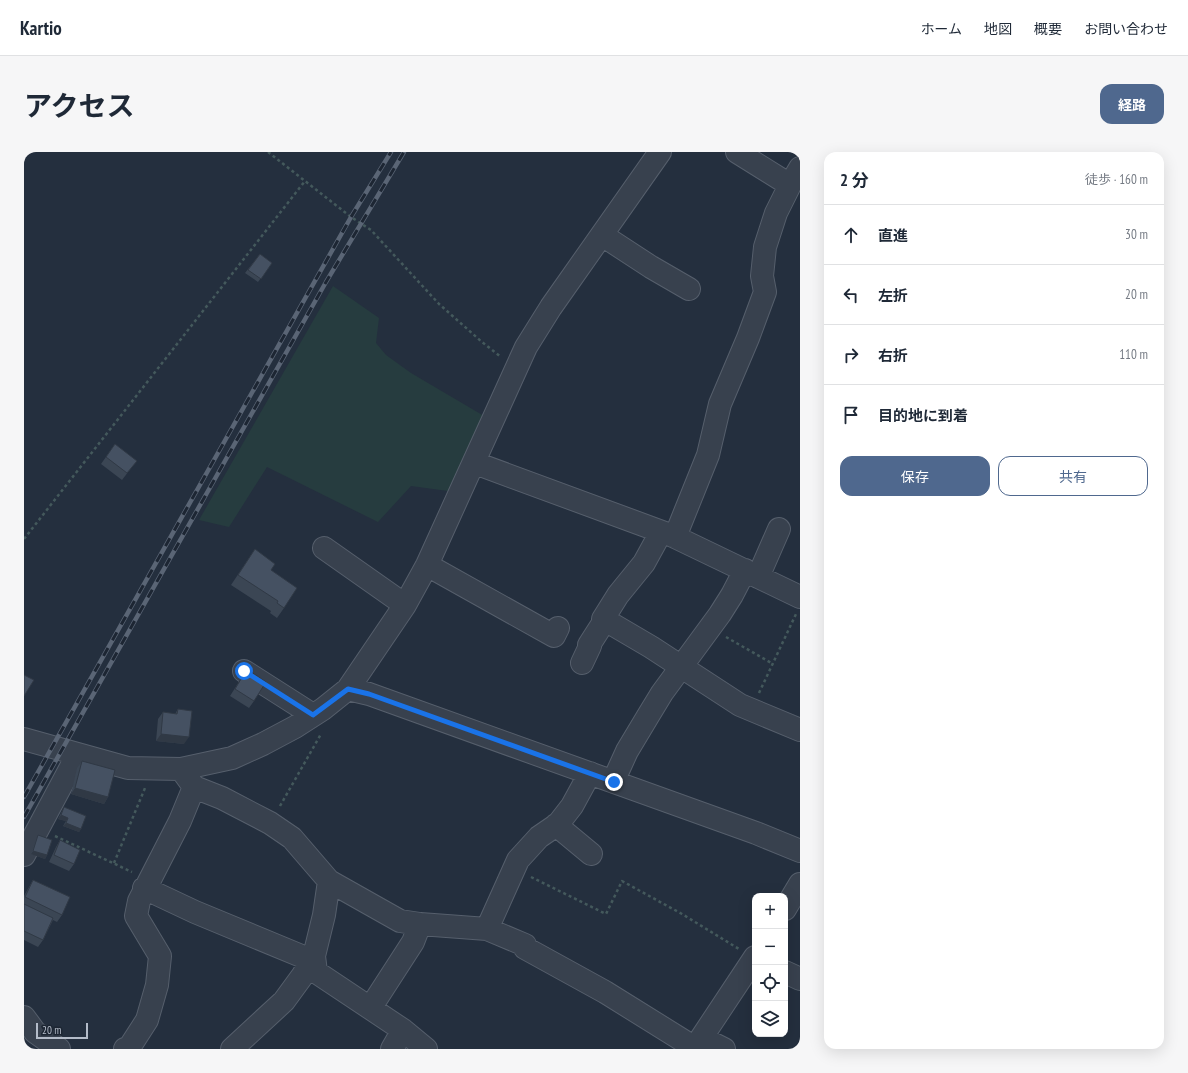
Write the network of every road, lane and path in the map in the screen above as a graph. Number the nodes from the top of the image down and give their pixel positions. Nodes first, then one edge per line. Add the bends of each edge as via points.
1 (268, 152) edge
2 (660, 152) edge
3 (736, 152) edge
4 (795, 176) edge
5 (305, 181) junction
6 (602, 235) junction
7 (689, 289) dead end
8 (517, 369) junction
9 (475, 462) junction
10 (779, 529) dead end
11 (667, 534) junction
12 (24, 539) edge
13 (324, 548) dead end
14 (427, 565) junction
15 (751, 574) junction
16 (405, 605) junction
17 (798, 605) edge
18 (605, 620) junction
19 (558, 628) dead end
20 (711, 628) junction
21 (585, 654) dead end
22 (773, 664) junction
23 (682, 667) junction
24 (244, 671) edge
25 (348, 689) junction
26 (751, 710) junction
27 (317, 724) junction
28 (800, 730) edge
29 (24, 739) edge
30 (75, 754) junction
31 (152, 768) junction
32 (181, 769) junction
33 (590, 773) junction
34 (614, 782) junction
35 (194, 787) junction
36 (270, 823) junction
37 (556, 826) junction
38 (38, 830) junction
39 (800, 851) edge
40 (591, 854) dead end
41 (24, 855) edge
42 (114, 863) junction
43 (514, 868) junction
44 (329, 881) junction
45 (146, 884) junction
46 (800, 884) edge
47 (788, 903) edge
48 (420, 924) junction
49 (487, 928) junction
50 (752, 956) edge
51 (312, 958) junction
52 (752, 962) edge
53 (788, 973) edge
54 (800, 979) edge
55 (370, 1007) junction
56 (30, 1025) edge
57 (403, 1030) junction
58 (697, 1045) edge
59 (133, 1047) edge
60 (59, 1049) edge
61 (232, 1049) edge
62 (392, 1049) edge
63 (426, 1049) edge
64 (724, 1049) edge

1 - 5 path
2 - 6 street
3 - 4 street
4 - 11 street via 776,213 766,248 762,276 764,292 720,404 708,455 679,527
5 - 8 path via 372,230 439,304
5 - 12 path
6 - 7 street
6 - 8 street via 551,307 526,347
8 - 9 street
9 - 11 street
9 - 14 street
10 - 15 street
11 - 15 street
11 - 18 street via 618,596 603,618
13 - 16 street
14 - 16 street
14 - 19 street via 554,636
15 - 17 street
15 - 20 street via 732,595
16 - 25 street
17 - 22 path
18 - 21 street
18 - 23 street
20 - 22 path
20 - 23 street
22 - 26 path
23 - 26 street via 740,706
23 - 34 street via 627,751
24 - 27 street
25 - 27 street
25 - 33 street via 369,694
26 - 28 street
27 - 32 street via 295,727 232,758
27 - 36 path
29 - 30 street
30 - 31 street via 128,768
30 - 38 street via 71,767
31 - 32 street
31 - 42 path
32 - 35 street
33 - 34 street
33 - 37 street via 572,806
34 - 39 street
35 - 36 street via 222,798
35 - 45 street via 180,822
36 - 44 street via 292,838
37 - 40 street
37 - 43 street via 539,837
38 - 41 street
38 - 42 path
42 - 45 path
43 - 49 street
43 - 50 path via 606,914 622,881
44 - 48 street via 400,921
44 - 51 street via 324,915
45 - 51 street via 195,912
45 - 59 street via 138,901 136,916 160,956 153,1002
46 - 47 street
48 - 49 street
48 - 55 street via 413,942
49 - 58 street via 525,945 525,948
51 - 55 street via 316,972
51 - 61 street via 303,976 284,1001
52 - 58 street
53 - 54 street
55 - 57 street
56 - 60 street
57 - 62 street
57 - 63 street
58 - 64 street

